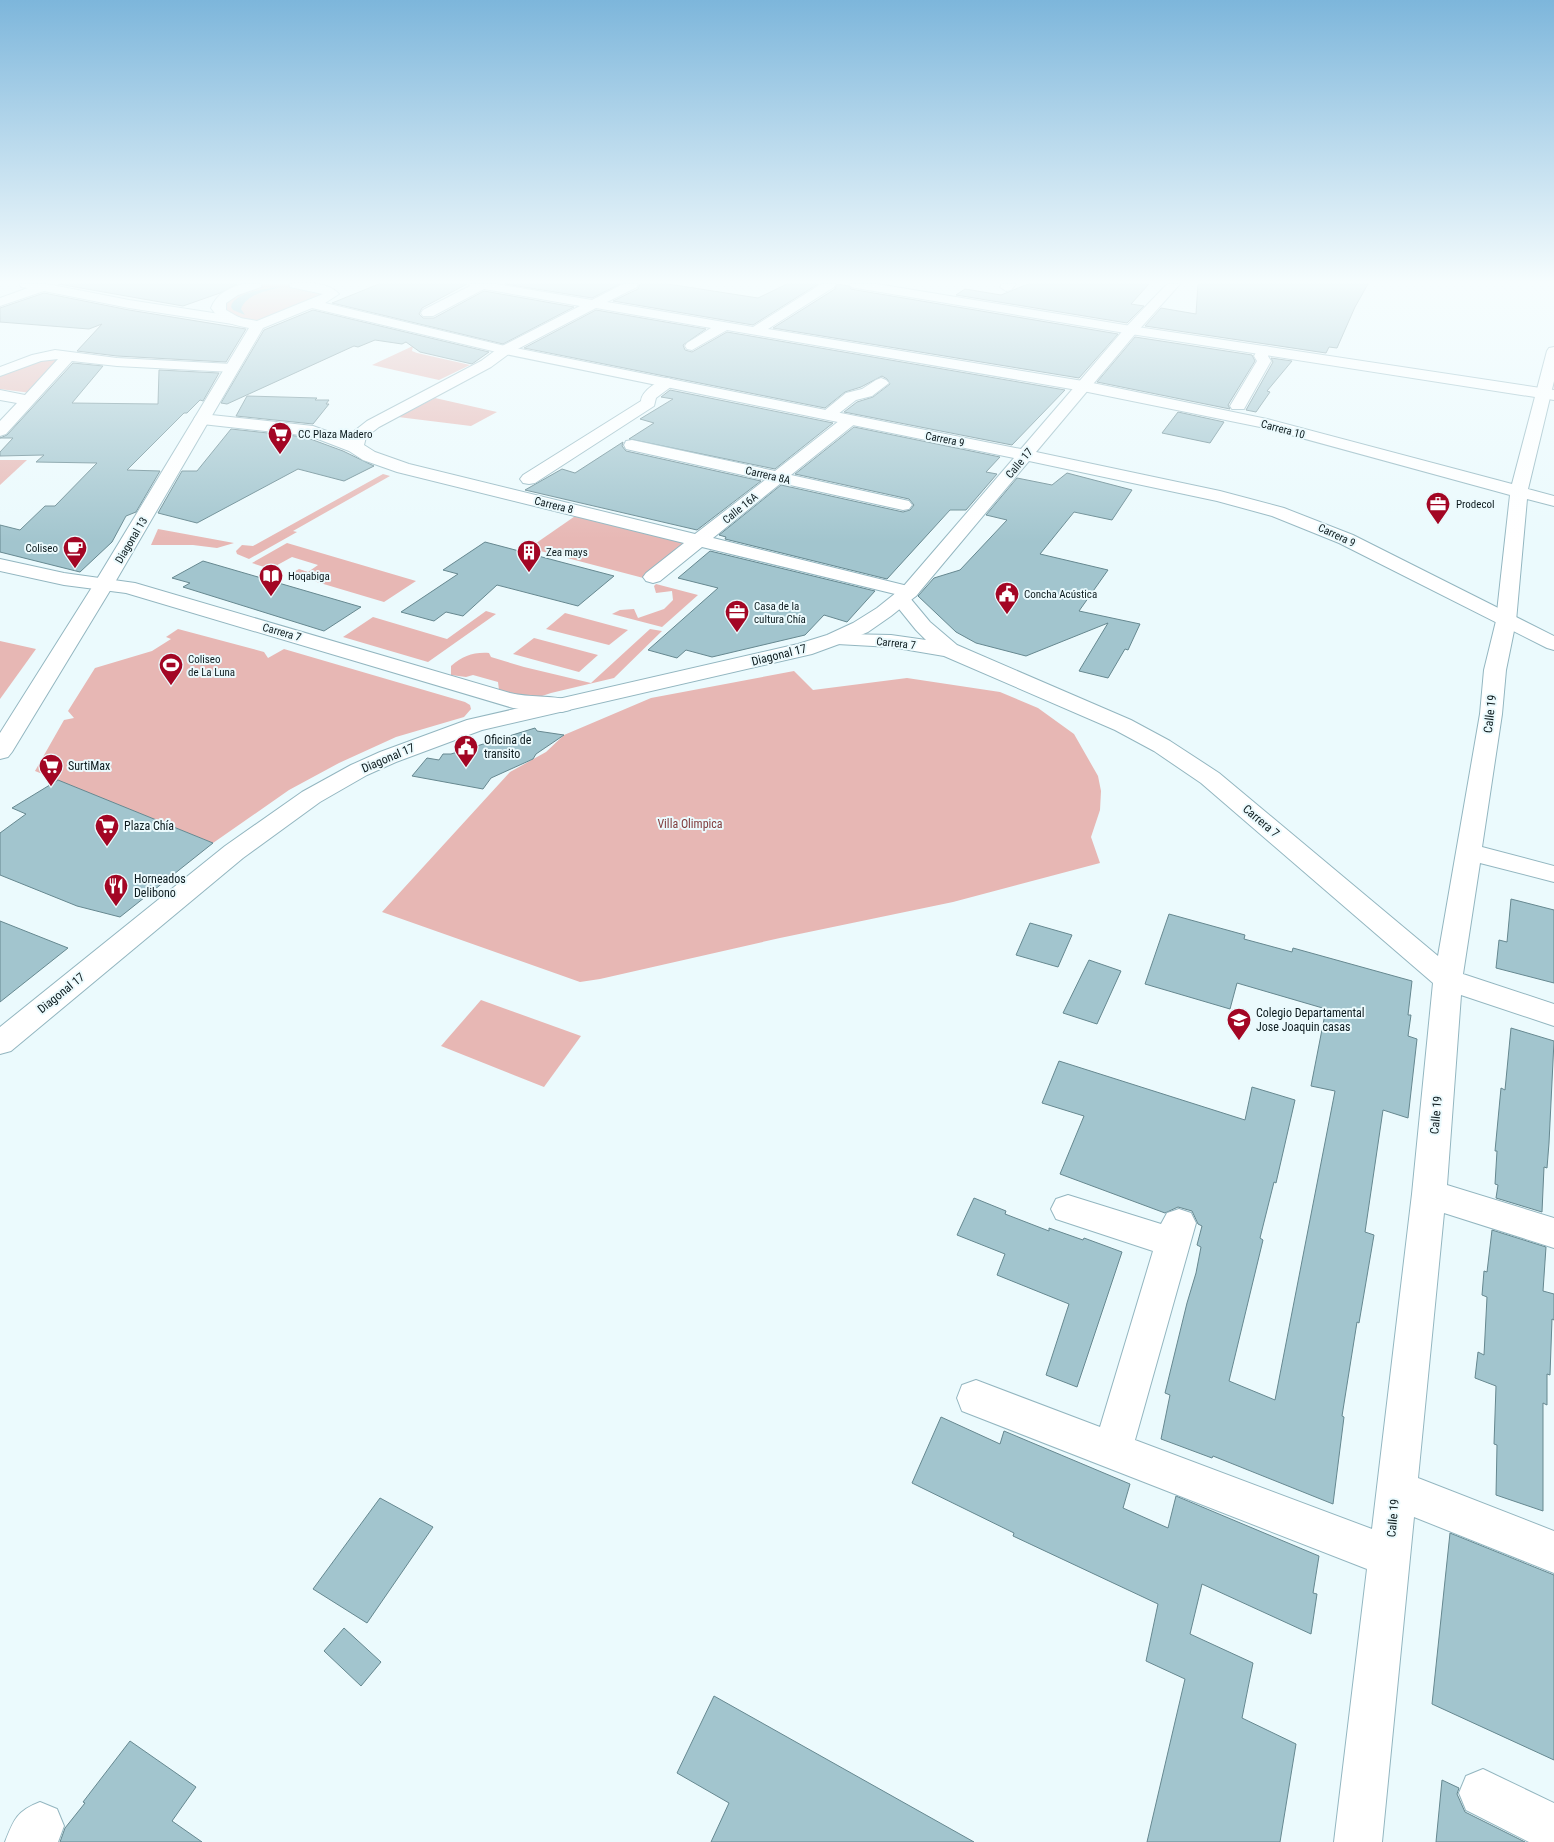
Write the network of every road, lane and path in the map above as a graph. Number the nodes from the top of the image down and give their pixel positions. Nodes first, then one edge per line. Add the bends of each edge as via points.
1 (56, 370) edge
2 (231, 370) edge
3 (475, 370) edge
4 (604, 370) edge
5 (988, 370) edge
6 (1097, 370) edge
7 (1259, 370) edge
8 (1393, 370) edge
9 (1552, 370) edge
10 (668, 383) junction
11 (880, 383) dead end
12 (1083, 386) junction
13 (1549, 394) edge
14 (0, 395) edge
15 (28, 400) junction
16 (1238, 406) dead end
17 (827, 415) junction
18 (202, 419) junction
19 (850, 420) junction
20 (373, 424) junction
21 (0, 431) edge
22 (313, 432) junction
23 (632, 445) dead end
24 (355, 447) junction
25 (1026, 455) junction
26 (778, 478) junction
27 (529, 479) dead end
28 (1519, 491) junction
29 (1554, 501) edge
30 (903, 505) dead end
31 (699, 541) junction
32 (0, 565) edge
33 (653, 577) dead end
34 (104, 584) junction
35 (905, 595) junction
36 (91, 604) junction
37 (1506, 621) junction
38 (849, 636) junction
39 (1554, 644) edge
40 (949, 650) junction
41 (562, 705) junction
42 (475, 726) junction
43 (0, 752) edge
44 (1469, 852) junction
45 (1554, 874) edge
46 (1448, 980) junction
47 (1554, 1014) edge
48 (0, 1043) edge
49 (1429, 1194) junction
50 (1068, 1209) dead end
51 (1554, 1233) edge
52 (976, 1398) dead end
53 (1112, 1451) junction
54 (1396, 1490) junction
55 (1554, 1552) edge
56 (1390, 1557) junction
57 (1483, 1793) dead end
58 (1554, 1829) edge
59 (1358, 1842) edge

1 - 15 street
2 - 18 street, Diagonal 13
3 - 20 street
4 - 10 street, Carrera 9
5 - 12 street, Carrera 10
6 - 12 street, Calle 17
7 - 16 street
8 - 13 street
9 - 13 street, Calle 19
10 - 17 street, Carrera 9
10 - 27 street via 648,396 648,403
11 - 17 street via 866,393 851,396
12 - 25 street, Calle 17
12 - 28 street, Carrera 10 via 1267,424
13 - 28 street, Calle 19
14 - 15 street
15 - 21 street
17 - 19 street, Carrera 9
18 - 22 street, Carrera 8
18 - 34 street, Diagonal 13
19 - 25 street, Carrera 9
19 - 26 street, Calle 16A
20 - 22 street
20 - 24 street via 359,435
22 - 24 street, Carrera 8
23 - 26 street, Carrera 8A
24 - 31 street, Carrera 8 via 369,456 403,468
25 - 35 street, Calle 17
25 - 37 street, Carrera 9 via 1220,496 1301,519
26 - 30 street, Carrera 8A
26 - 31 street, Calle 16A
28 - 29 street, Carrera 10
28 - 37 street, Calle 19
31 - 33 street, Calle 16A
31 - 35 street, Carrera 8
32 - 34 street, Carrera 7 via 64,580
34 - 36 street, Diagonal 13
34 - 41 street, Carrera 7 via 138,590 502,698 521,703
35 - 38 street, Calle 17
35 - 40 street, Carrera 7 via 923,626
36 - 42 street, Carrera 7 via 103,595 130,594 476,698 484,701 490,710
36 - 43 street, Diagonal 13
37 - 39 street, Carrera 9
37 - 44 street, Calle 19
38 - 40 street, Carrera 7
38 - 41 street, Diagonal 17
40 - 46 street, Carrera 7 via 1123,725 1162,746 1210,778
41 - 42 street, Diagonal 17
42 - 48 street, Diagonal 17 via 388,757 338,780 311,797 234,852
44 - 45 street
44 - 46 street, Calle 19
46 - 47 street, Carrera 7
46 - 49 street, Calle 19
49 - 51 street
49 - 54 street, Calle 19
50 - 53 street via 1176,1233
52 - 53 street
53 - 56 street
54 - 55 street
54 - 56 street, Calle 19
56 - 59 street, Calle 19
57 - 58 street

